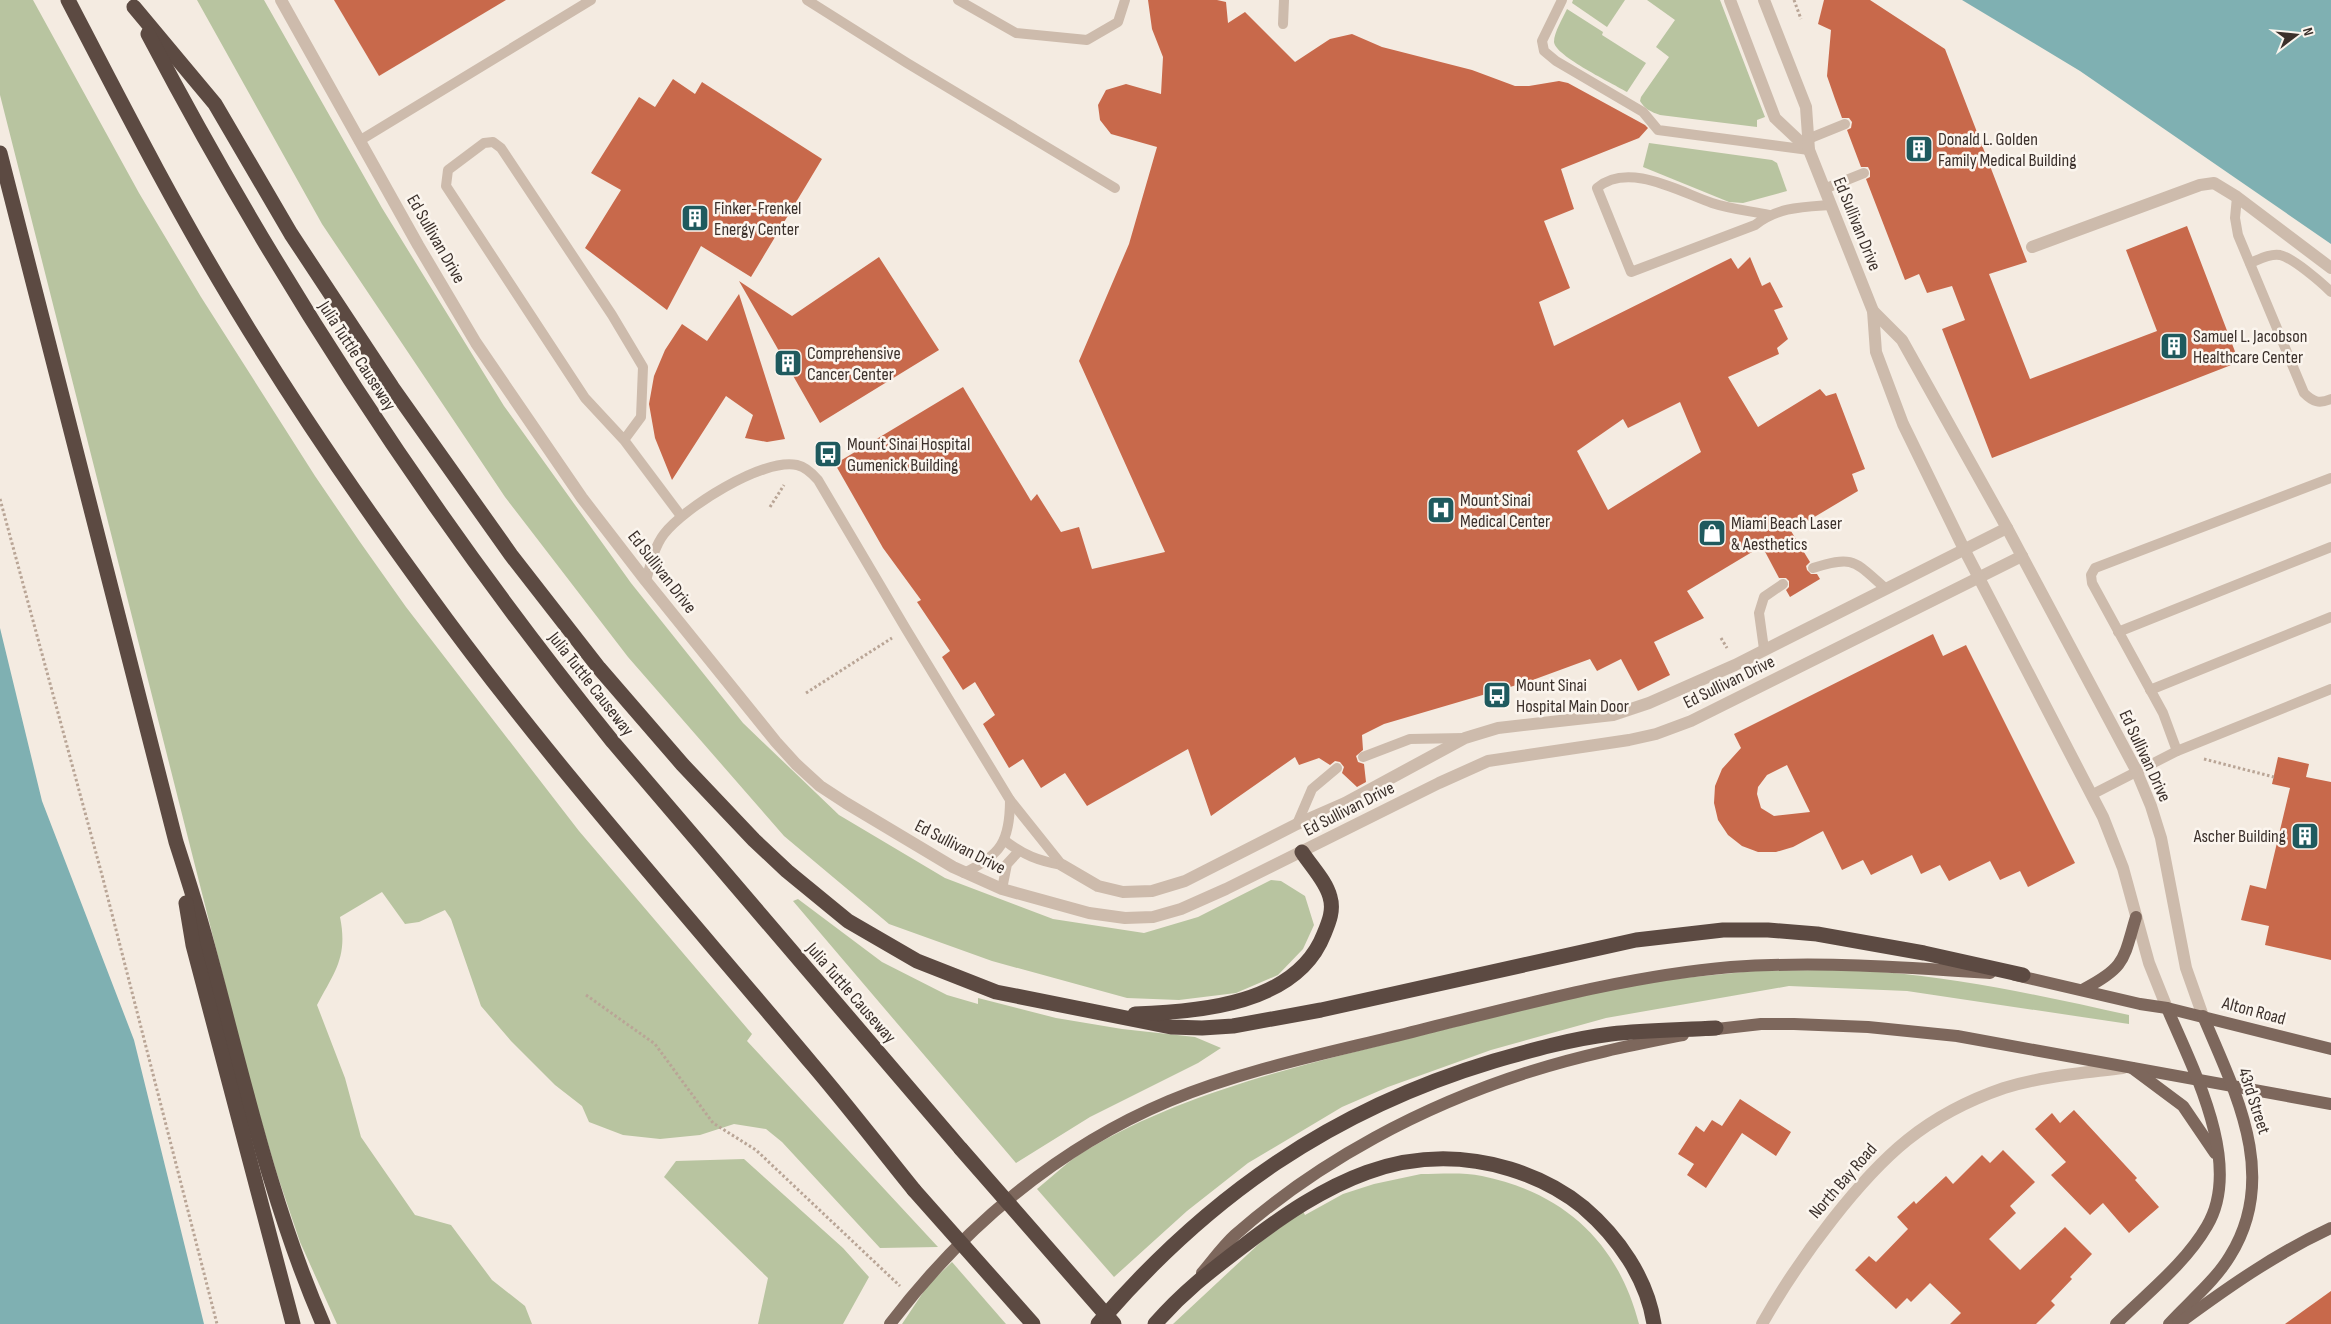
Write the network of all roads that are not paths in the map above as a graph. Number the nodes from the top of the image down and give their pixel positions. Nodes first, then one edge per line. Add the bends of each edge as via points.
1 (68, 0) edge
2 (280, 0) edge
3 (591, 0) edge
4 (807, 0) edge
5 (958, 0) edge
6 (1125, 0) edge
7 (1284, 0) edge
8 (1562, 0) edge
9 (1730, 0) edge
10 (1764, 0) edge
11 (132, 4) edge
12 (1283, 24) dead end
13 (1845, 124) dead end
14 (359, 141) junction
15 (1808, 144) junction
16 (0, 153) edge
17 (1864, 173) dead end
18 (1115, 188) dead end
19 (1824, 188) junction
20 (2237, 197) junction
21 (1830, 205) junction
22 (1768, 215) junction
23 (2032, 247) dead end
24 (2250, 263) junction
25 (2331, 268) edge
26 (2331, 292) edge
27 (1873, 311) junction
28 (2331, 399) edge
29 (624, 440) junction
30 (2331, 478) edge
31 (681, 516) junction
32 (2007, 528) junction
33 (2331, 547) edge
34 (1964, 549) junction
35 (2022, 556) junction
36 (1813, 568) dead end
37 (1978, 576) junction
38 (646, 581) junction
39 (1783, 584) dead end
40 (1885, 588) junction
41 (2331, 617) edge
42 (2118, 632) junction
43 (1764, 649) junction
44 (2150, 690) junction
45 (2330, 690) edge
46 (1465, 738) junction
47 (2177, 751) junction
48 (1363, 756) dead end
49 (1337, 768) dead end
50 (2136, 770) junction
51 (2092, 794) junction
52 (1010, 800) junction
53 (1297, 824) junction
54 (1004, 840) junction
55 (176, 842) junction
56 (1019, 852) junction
57 (1302, 852) junction
58 (1062, 865) junction
59 (964, 873) junction
60 (1002, 889) junction
61 (2136, 917) junction
62 (2023, 975) junction
63 (2084, 989) junction
64 (2167, 1008) junction
65 (1115, 1014) junction
66 (2203, 1016) junction
67 (1716, 1028) junction
68 (2331, 1049) edge
69 (2130, 1067) junction
70 (2196, 1078) junction
71 (2232, 1085) junction
72 (2331, 1104) edge
73 (2218, 1158) junction
74 (2331, 1228) edge
75 (1189, 1288) junction
76 (293, 1324) edge
77 (323, 1324) edge
78 (890, 1324) edge
79 (1033, 1324) edge
80 (1098, 1324) edge
81 (1114, 1324) edge
82 (1155, 1324) edge
83 (1654, 1324) edge
84 (1762, 1324) edge
85 (2116, 1324) edge
86 (2169, 1324) edge
87 (2178, 1324) edge

1 - 79 highway, bridge via 146,150 235,307 282,383 388,539 487,673 601,816 814,1066 914,1190
2 - 14 street, Ed Sullivan Drive
3 - 14 lane
4 - 18 lane
5 - 6 lane via 1016,33 1087,40 1118,22
7 - 12 lane
8 - 15 lane via 1542,41 1544,51 1642,112 1658,130
9 - 15 street, Ed Sullivan Drive via 1775,118
10 - 15 street, Ed Sullivan Drive via 1806,107
11 - 65 highway via 215,104 335,302 511,555 599,668 748,834 848,921 917,961 996,992
11 - 81 highway, Julia Tuttle Causeway, bridge via 261,238 355,388 454,535 558,674 620,750
13 - 15 lane
14 - 38 street, Ed Sullivan Drive via 501,382 582,498
15 - 19 street, Ed Sullivan Drive
16 - 55 highway
17 - 19 lane
19 - 21 street, Ed Sullivan Drive
20 - 23 street via 2214,183 2200,185
20 - 24 lane via 2235,218 2238,235
20 - 25 street
21 - 22 lane
21 - 27 street, Ed Sullivan Drive
22 - 22 lane via 1715,204 1644,178 1604,182 1597,188 1631,272 1755,226
24 - 26 lane via 2279,255
24 - 28 lane via 2304,393 2312,401 2322,403
27 - 32 street, Ed Sullivan Drive via 1902,340
27 - 34 street, Ed Sullivan Drive via 1876,352 1896,406
29 - 29 lane via 585,398 446,186 448,170 484,143 493,142 501,148 643,367 641,417
29 - 31 lane
30 - 42 lane via 2095,568 2091,575 2092,583
31 - 38 lane via 662,537
31 - 52 lane via 733,482 758,471 789,464 812,472
32 - 34 street, Ed Sullivan Drive
32 - 35 street, Ed Sullivan Drive
33 - 42 lane
34 - 37 street, Ed Sullivan Drive
34 - 40 street, Ed Sullivan Drive
35 - 37 street, Ed Sullivan Drive
35 - 50 street, Ed Sullivan Drive
36 - 40 lane via 1839,560 1856,564
37 - 51 street, Ed Sullivan Drive
37 - 57 street, Ed Sullivan Drive via 1691,721 1656,734 1612,743 1488,762
38 - 59 street, Ed Sullivan Drive via 796,764 820,786 846,803
39 - 43 lane via 1764,596 1759,613
40 - 43 street, Ed Sullivan Drive
41 - 44 lane
42 - 44 lane
43 - 46 street, Ed Sullivan Drive via 1663,697 1612,715 1498,728
44 - 47 lane via 2163,713
45 - 47 lane
46 - 48 lane via 1410,739
46 - 53 street, Ed Sullivan Drive via 1345,803
47 - 50 lane
49 - 53 lane via 1312,788
50 - 51 lane
50 - 66 street, Ed Sullivan Drive via 2160,838 2186,968
51 - 61 street, Ed Sullivan Drive via 2117,852
52 - 54 lane
52 - 58 lane
53 - 58 street, Ed Sullivan Drive via 1185,880 1152,891 1111,891
54 - 56 lane
54 - 59 lane via 992,858
55 - 76 highway via 194,945
55 - 77 highway via 207,942 252,1118
56 - 58 lane via 1042,862
56 - 60 lane via 1007,864
57 - 60 street, Ed Sullivan Drive via 1191,904 1148,918 1106,916
57 - 65 highway via 1323,883 1332,907 1321,942 1297,972 1264,992 1198,1010
59 - 60 street, Ed Sullivan Drive
61 - 63 main road via 2120,964 2106,977
61 - 64 street, Ed Sullivan Drive via 2149,963
62 - 63 main road, Alton Road
62 - 65 highway via 1817,934 1723,930 1636,940 1435,986 1233,1026 1171,1027
62 - 78 main road, Alton Road via 1827,964 1676,974 1580,991 1246,1074 1168,1102 1095,1138 1063,1158 1002,1204 947,1257
63 - 64 main road, Alton Road
64 - 66 main road, Alton Road
64 - 70 main road
66 - 68 main road, Alton Road
66 - 71 main road, 43rd Street
67 - 69 main road via 1794,1024 1915,1031
67 - 75 main road via 1616,1048 1532,1071 1453,1099 1415,1117 1337,1159 1267,1210 1233,1236
67 - 80 highway via 1611,1034 1525,1052 1442,1078 1367,1109 1236,1189 1126,1290
69 - 70 main road
69 - 73 main road via 2183,1106
69 - 84 street, North Bay Road via 2050,1078 2006,1088 1959,1106 1913,1135 1862,1180 1805,1254
70 - 71 main road
70 - 73 main road via 2211,1114
71 - 72 main road
71 - 86 main road, 43rd Street via 2243,1112 2252,1151 2248,1209 2227,1261
73 - 85 main road via 2218,1197 2212,1216 2199,1238
74 - 87 main road via 2253,1270
75 - 82 highway
75 - 83 highway via 1279,1218 1334,1186 1384,1166 1439,1158 1465,1159 1524,1174 1574,1200 1595,1217 1616,1239 1634,1267 1646,1293

